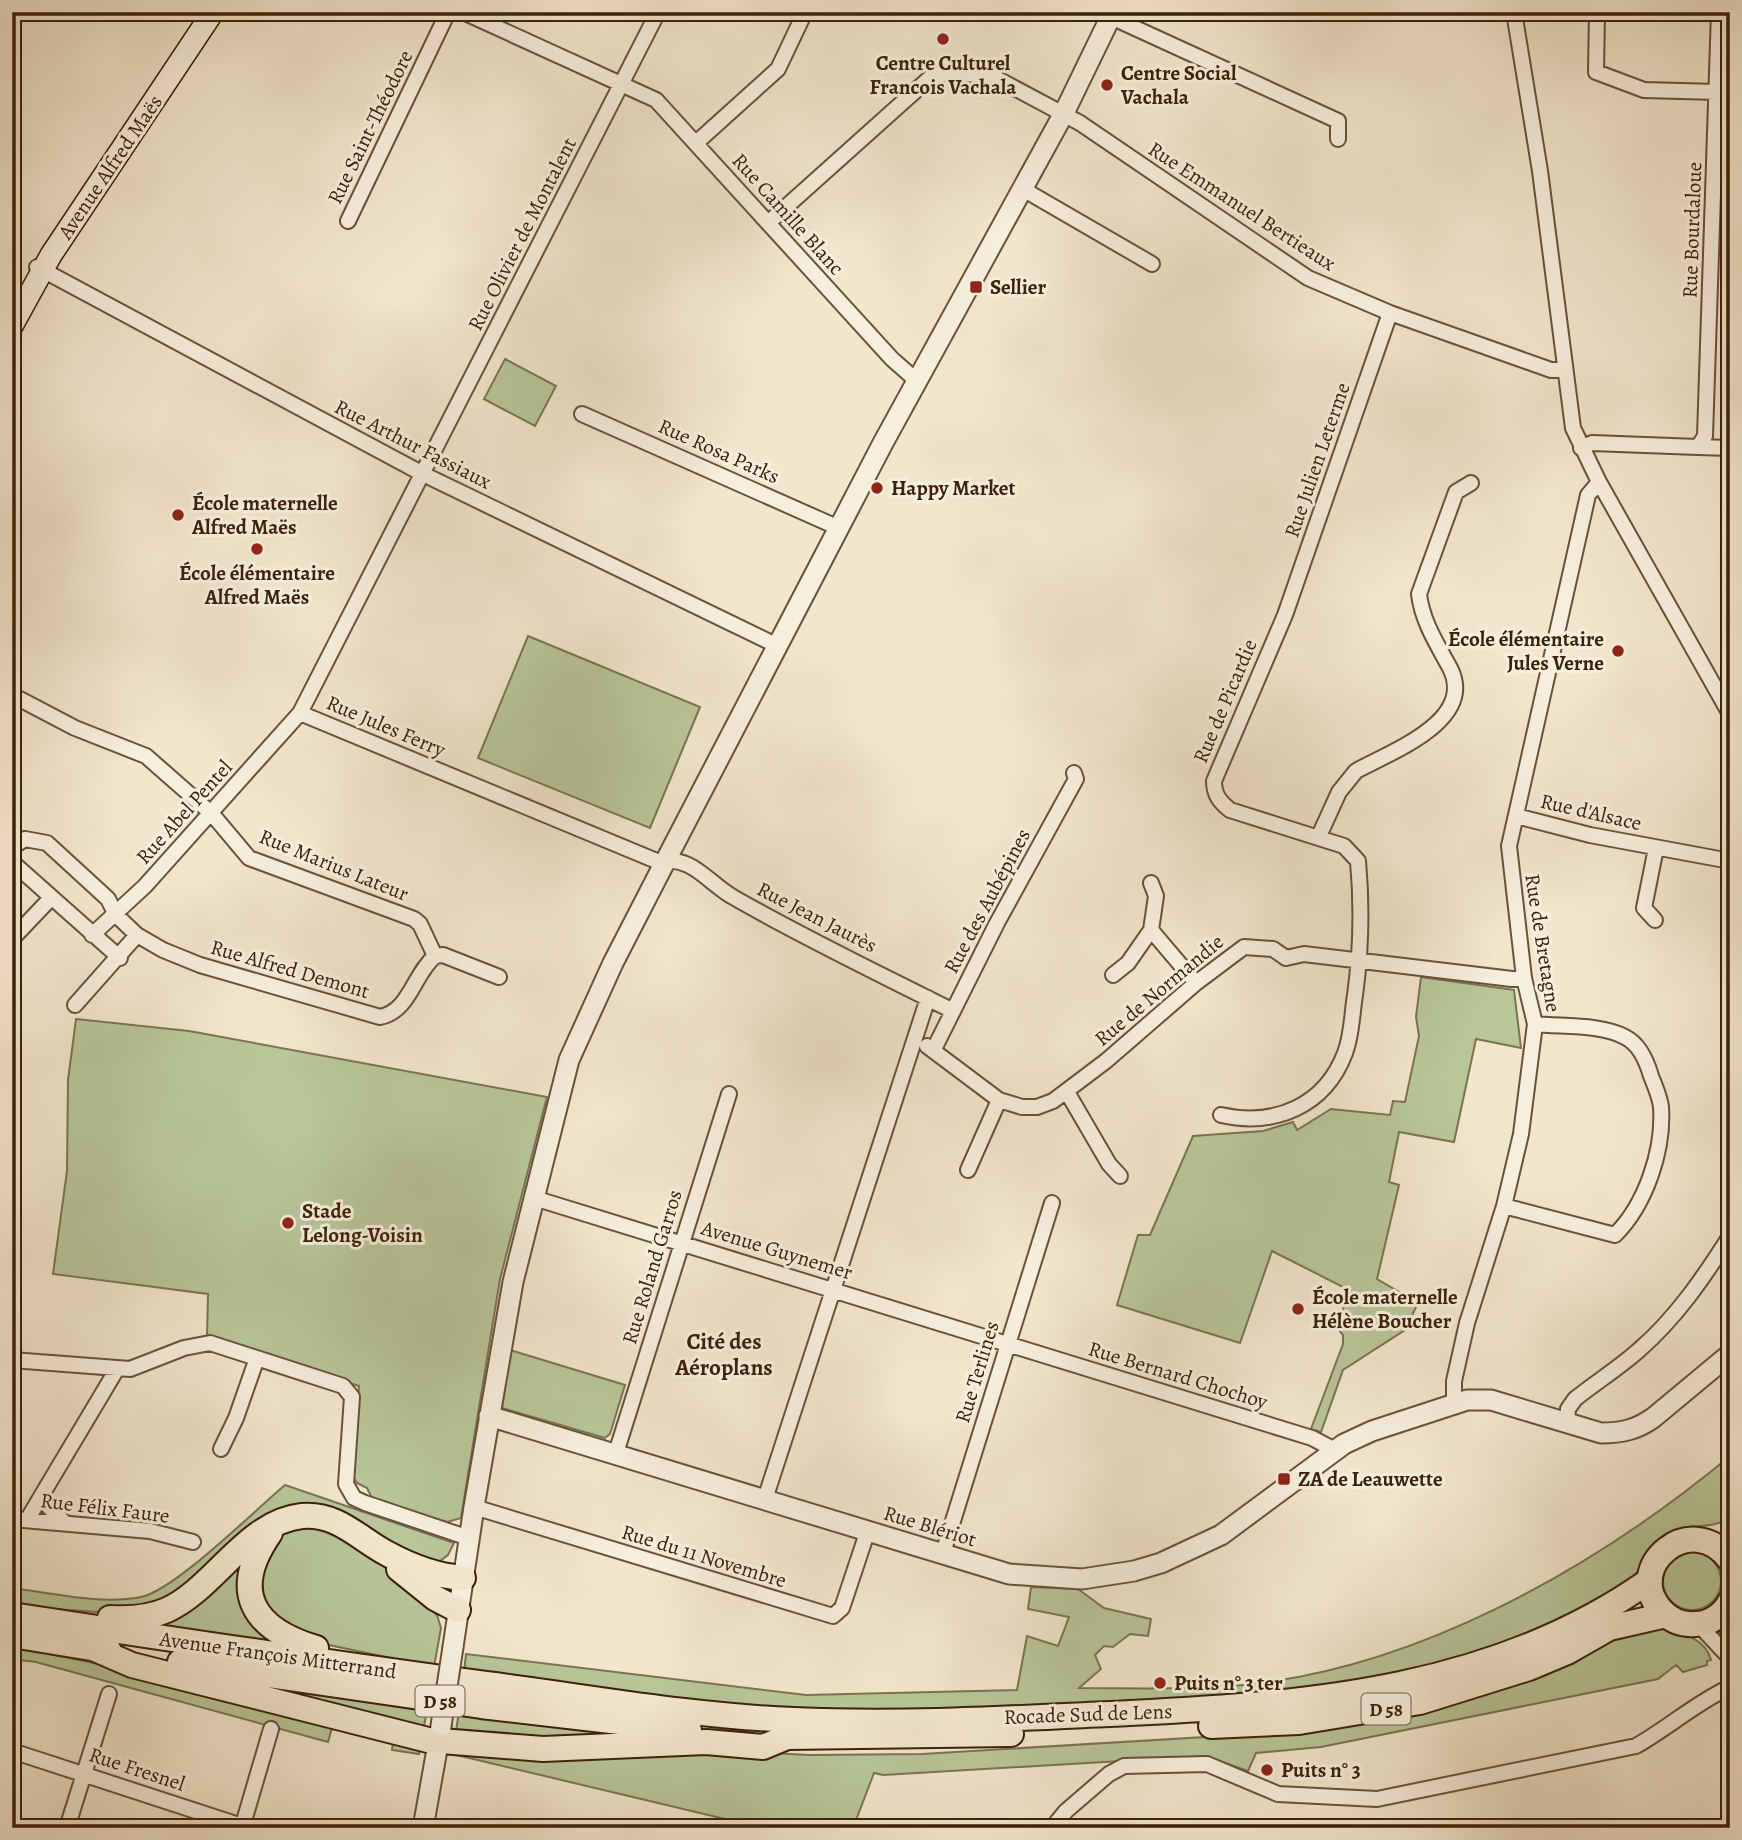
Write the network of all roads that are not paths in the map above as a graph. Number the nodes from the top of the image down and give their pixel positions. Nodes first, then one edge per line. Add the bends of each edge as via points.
1 (198, 12) edge
2 (213, 12) edge
3 (448, 12) edge
4 (463, 12) edge
5 (659, 12) edge
6 (806, 12) edge
7 (1514, 12) edge
8 (1597, 12) edge
9 (1719, 12) edge
10 (1112, 15) edge
11 (622, 84) junction
12 (1717, 92) junction
13 (1063, 113) junction
14 (1338, 139) dead end
15 (696, 143) junction
16 (1021, 188) junction
17 (348, 221) dead end
18 (768, 223) junction
19 (1152, 264) dead end
20 (39, 269) junction
21 (12, 305) edge
22 (1390, 313) junction
23 (12, 326) edge
24 (1564, 370) junction
25 (917, 381) junction
26 (582, 414) dead end
27 (1698, 447) junction
28 (1581, 448) junction
29 (1730, 448) edge
30 (423, 474) junction
31 (1598, 482) junction
32 (1471, 484) dead end
33 (839, 528) junction
34 (1283, 621) joint
35 (778, 646) junction
36 (12, 695) edge
37 (300, 713) junction
38 (1730, 714) edge
39 (1074, 773) dead end
40 (212, 814) junction
41 (1516, 816) junction
42 (1319, 836) junction
43 (12, 847) edge
44 (1656, 848) junction
45 (666, 860) junction
46 (1730, 861) edge
47 (12, 862) edge
48 (1151, 883) dead end
49 (51, 898) junction
50 (116, 915) junction
51 (1655, 920) dead end
52 (1150, 930) junction
53 (92, 934) junction
54 (138, 935) junction
55 (12, 939) edge
56 (435, 956) junction
57 (120, 958) junction
58 (1359, 960) junction
59 (1113, 975) dead end
60 (499, 977) dead end
61 (1524, 978) junction
62 (1196, 982) junction
63 (928, 998) junction
64 (75, 1005) dead end
65 (953, 1011) junction
66 (1535, 1024) junction
67 (914, 1041) junction
68 (934, 1049) junction
69 (1067, 1092) junction
70 (729, 1094) dead end
71 (999, 1100) junction
72 (1221, 1115) dead end
73 (968, 1170) dead end
74 (1120, 1176) dead end
75 (534, 1198) junction
76 (1052, 1203) dead end
77 (1504, 1206) junction
78 (1730, 1236) edge
79 (681, 1243) junction
80 (832, 1289) junction
81 (1008, 1343) junction
82 (1730, 1354) edge
83 (257, 1358) junction
84 (12, 1360) edge
85 (96, 1369) junction
86 (117, 1369) junction
87 (106, 1387) junction
88 (1454, 1404) junction
89 (489, 1416) junction
90 (1567, 1421) junction
91 (220, 1449) dead end
92 (1335, 1450) junction
93 (616, 1453) junction
94 (43, 1494) junction
95 (765, 1499) junction
96 (474, 1507) junction
97 (20, 1519) edge
98 (65, 1523) junction
99 (275, 1526) junction
100 (867, 1530) junction
101 (1718, 1537) edge
102 (469, 1538) junction
103 (193, 1542) dead end
104 (943, 1553) junction
105 (388, 1554) junction
106 (1730, 1560) edge
107 (463, 1578) junction
108 (1650, 1580) junction
109 (1728, 1605) edge
110 (458, 1610) junction
111 (1666, 1615) junction
112 (24, 1617) edge
113 (1698, 1625) junction
114 (12, 1635) edge
115 (95, 1649) junction
116 (1729, 1657) edge
117 (1730, 1663) edge
118 (365, 1667) junction
119 (1730, 1687) edge
120 (109, 1694) dead end
121 (271, 1728) dead end
122 (791, 1729) junction
123 (440, 1733) junction
124 (12, 1751) edge
125 (84, 1774) junction
126 (244, 1827) edge
127 (67, 1828) edge
128 (424, 1828) edge
129 (1052, 1828) edge

1 - 20 main road, Avenue Alfred Maës via 83,185
2 - 20 main road, Avenue Alfred Maës
3 - 17 street, Rue Saint-Théodore
4 - 11 street, Rue Camille Blanc
5 - 11 street, Rue Olivier de Montalent
6 - 15 street via 778,69
7 - 24 street via 1540,171
8 - 12 street via 1596,72 1644,90
9 - 12 street, Rue Bourdaloue
10 - 13 street
10 - 14 street via 1338,121
11 - 15 street, Rue Camille Blanc via 656,100
11 - 30 street, Rue Olivier de Montalent
12 - 27 street, Rue Bourdaloue via 1705,436
13 - 16 street
13 - 18 street, Rue Emmanuel Bertieaux via 992,76 932,76
13 - 22 street, Rue Emmanuel Bertieaux via 1308,278
15 - 18 street, Rue Camille Blanc
16 - 19 street
16 - 25 street
18 - 25 street, Rue Camille Blanc
20 - 21 main road, Avenue Alfred Maës
20 - 23 main road, Avenue Alfred Maës
20 - 30 street, Rue Arthur Fassiaux
22 - 24 street, Rue Emmanuel Bertieaux via 1551,370
22 - 34 street, Rue Julien Leterme
24 - 28 street via 1570,416
25 - 33 street
26 - 33 street, Rue Rosa Parks
27 - 28 street via 1592,443
27 - 29 street
28 - 31 street
30 - 35 street, Rue Arthur Fassiaux
30 - 37 street, Rue Jules Ferry
31 - 38 street
31 - 41 street, Rue de Bretagne via 1588,495
32 - 42 street via 1456,492 1419,594 1421,612 1453,674 1450,708 1431,730 1356,771
33 - 35 street
34 - 42 street, Rue de Picardie via 1228,746 1214,790 1230,810
35 - 45 street
36 - 40 street, Rue Marius Lateur via 146,756
37 - 40 street, Rue Abel Pentel
37 - 45 street, Rue Jules Ferry via 659,862
39 - 65 street, Rue des Aubépines via 1076,779
40 - 50 street, Rue Abel Pentel
40 - 56 street, Rue Marius Lateur via 249,858 414,919
41 - 44 street, Rue d'Alsace
41 - 61 street, Rue de Bretagne via 1509,866
42 - 58 street, Rue de Picardie via 1343,846 1358,861
43 - 50 street, Rue Alfred Demont via 25,839 47,843 108,899
44 - 46 street, Rue d'Alsace
44 - 51 street, Rue d'Alsace via 1644,908
45 - 63 street, Rue Jean Jaurès via 676,859 696,868 730,896
45 - 75 street via 569,1060
47 - 49 street
48 - 52 street via 1156,896
49 - 53 street
49 - 55 street
50 - 53 street, Rue Abel Pentel
50 - 54 street, Rue Alfred Demont
52 - 59 street via 1128,963
52 - 62 street
53 - 57 street
54 - 56 street, Rue Alfred Demont via 200,965 380,1017 399,1009
54 - 57 street
56 - 60 street
57 - 64 street
58 - 61 street, Rue de Normandie
58 - 62 street, Rue de Normandie via 1304,954 1286,958 1273,949 1244,947
58 - 72 street, Rue de Picardie via 1347,1050 1318,1096 1260,1120
61 - 66 street, Rue de Bretagne
62 - 69 street, Rue de Normandie
63 - 65 street, Rue Jean Jaurès
63 - 67 street
65 - 68 street, Rue des Aubépines
66 - 77 street, Rue de Bretagne via 1521,1134
66 - 77 street via 1626,1037 1646,1060 1661,1104 1660,1141 1651,1174 1615,1235
67 - 68 street
67 - 80 street
68 - 71 street
69 - 71 street, Rue de Normandie via 1037,1107
69 - 74 street
70 - 79 street, Rue Roland Garros
71 - 73 street
75 - 79 street, Avenue Guynemer
75 - 89 street via 513,1282
76 - 81 street, Rue Terlines
77 - 88 street, Rue de Bretagne via 1467,1323 1454,1381
78 - 90 street via 1666,1323 1575,1399
79 - 80 street, Avenue Guynemer
79 - 93 street, Rue Roland Garros
80 - 81 street, Avenue Guynemer
80 - 95 street
81 - 92 street, Rue Bernard Chochoy via 1312,1438
81 - 104 street, Rue Terlines
82 - 90 street, Rue Blériot via 1640,1427 1601,1433
83 - 86 street via 203,1344 146,1365
83 - 91 street
83 - 102 street via 349,1390 346,1484 354,1498
84 - 85 street
85 - 86 street
85 - 87 street
86 - 87 street
87 - 94 street
88 - 90 street, Rue Blériot via 1491,1400
88 - 92 street, Rue Blériot via 1373,1431
89 - 93 street, Rue Blériot
89 - 96 street
92 - 104 street, Rue Blériot via 1221,1535 1134,1572 1061,1580 1009,1574
93 - 95 street, Rue Blériot
94 - 97 street
94 - 98 street
95 - 100 street, Rue Blériot
96 - 100 street, Rue du 11 Novembre via 833,1616 842,1608
96 - 102 street
97 - 98 street, Rue Félix Faure
98 - 103 street, Rue Félix Faure via 150,1531
99 - 105 highway via 302,1516 326,1518 359,1533
99 - 112 highway via 254,1539 204,1586 166,1610 134,1619
99 - 118 highway via 261,1546 251,1581 259,1614 284,1637
100 - 104 street, Rue Blériot
101 - 106 highway via 1719,1548
101 - 108 highway via 1675,1542 1653,1565
102 - 107 street
105 - 107 highway via 425,1572
105 - 110 highway via 435,1598
107 - 110 street
108 - 111 highway via 1652,1593
108 - 122 highway, Rocade Sud de Lens / D 58 via 1605,1612 1553,1637 1483,1663 1367,1692 1229,1708 900,1720
109 - 113 highway
109 - 116 street
110 - 123 street, bridge
111 - 113 highway
111 - 122 highway, Rocade Sud de Lens / D 58 via 1609,1628 1567,1652 1483,1684 1354,1715 1299,1722 919,1737
112 - 118 highway, Avenue François Mitterrand / D 58
113 - 116 street
114 - 115 highway, Avenue François Mitterrand / D 58
115 - 122 highway, Avenue François Mitterrand / D 58 via 481,1706
115 - 123 highway via 132,1665
116 - 117 street
118 - 122 highway, Avenue François Mitterrand / D 58
119 - 129 street via 1636,1746 1377,1799 1278,1794 1207,1764 1124,1766 1109,1774
120 - 125 street
121 - 126 street
122 - 123 highway via 763,1747 706,1742 543,1749
123 - 128 street
124 - 125 street, Rue Fresnel
125 - 126 street, Rue Fresnel
125 - 127 street

